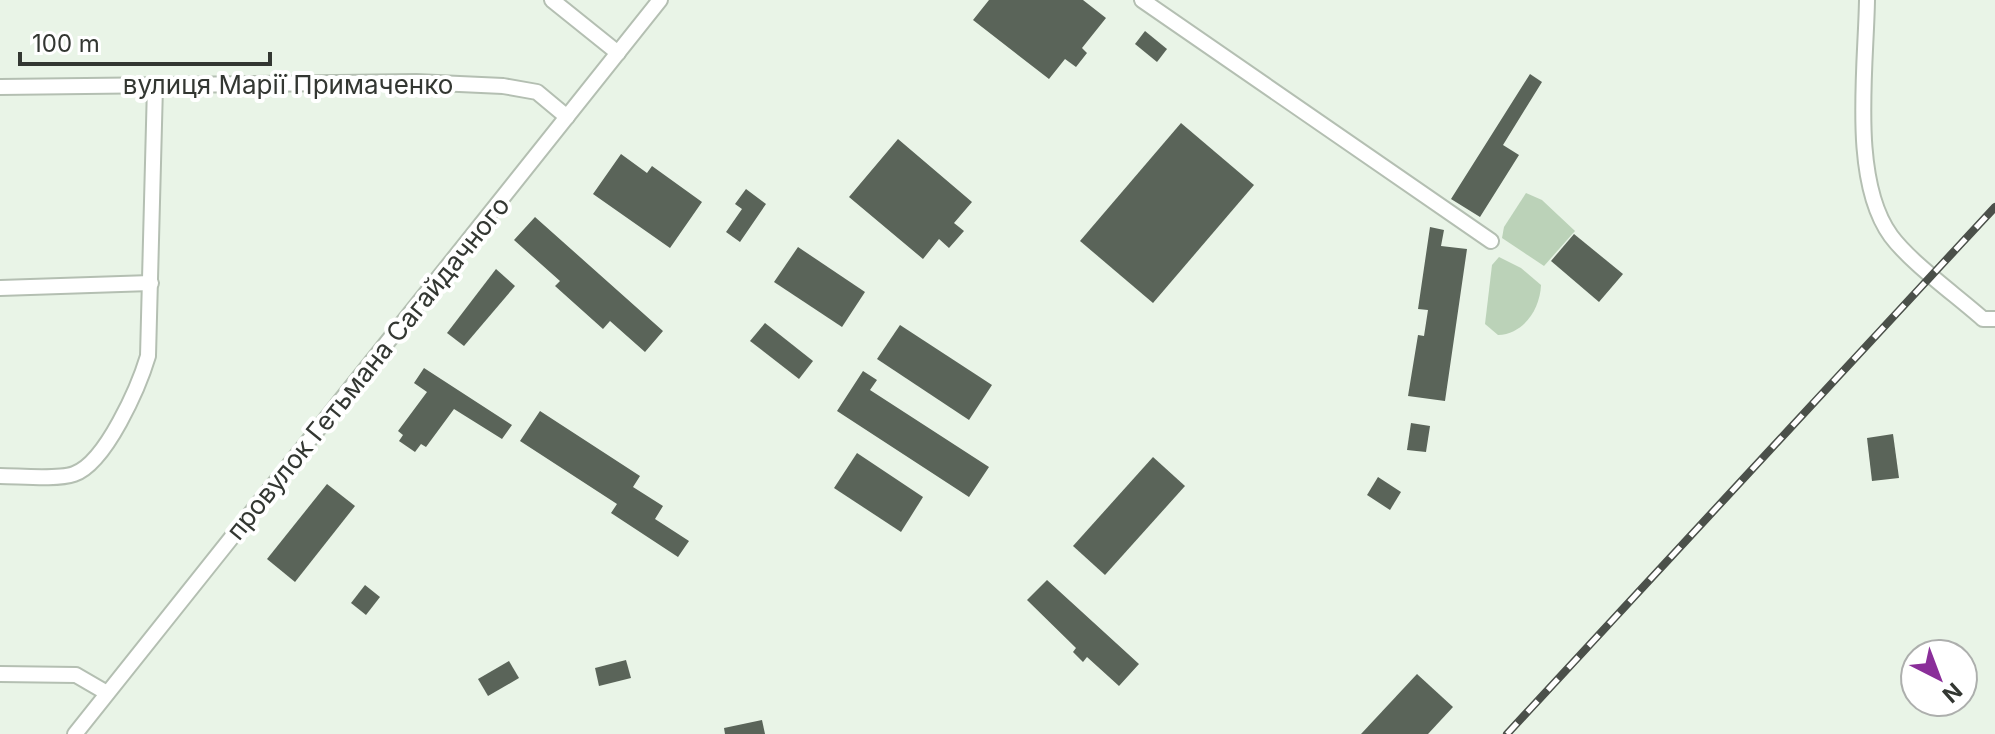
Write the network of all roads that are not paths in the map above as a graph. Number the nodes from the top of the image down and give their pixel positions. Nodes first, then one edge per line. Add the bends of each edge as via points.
1 (552, 0) edge
2 (660, 0) edge
3 (1142, 0) edge
4 (1867, 0) edge
5 (618, 53) junction
6 (155, 86) junction
7 (0, 87) edge
8 (567, 117) junction
9 (1491, 241) dead end
10 (151, 283) junction
11 (0, 288) edge
12 (1995, 319) edge
13 (0, 476) edge
14 (0, 674) edge
15 (107, 693) junction
16 (75, 734) edge

1 - 5 street
2 - 5 street, провулок Гетьмана Сагайдачного
3 - 9 street
4 - 12 street via 1865,167 1876,213 1903,248 1983,319
5 - 8 street, провулок Гетьмана Сагайдачного
6 - 7 street, вулиця Марії Примаченко
6 - 8 street, вулиця Марії Примаченко via 503,86 537,92
6 - 10 street
8 - 15 street, провулок Гетьмана Сагайдачного
10 - 11 street
10 - 13 street via 148,356 138,389 95,459 74,474
14 - 15 street via 76,675
15 - 16 street, провулок Гетьмана Сагайдачного

